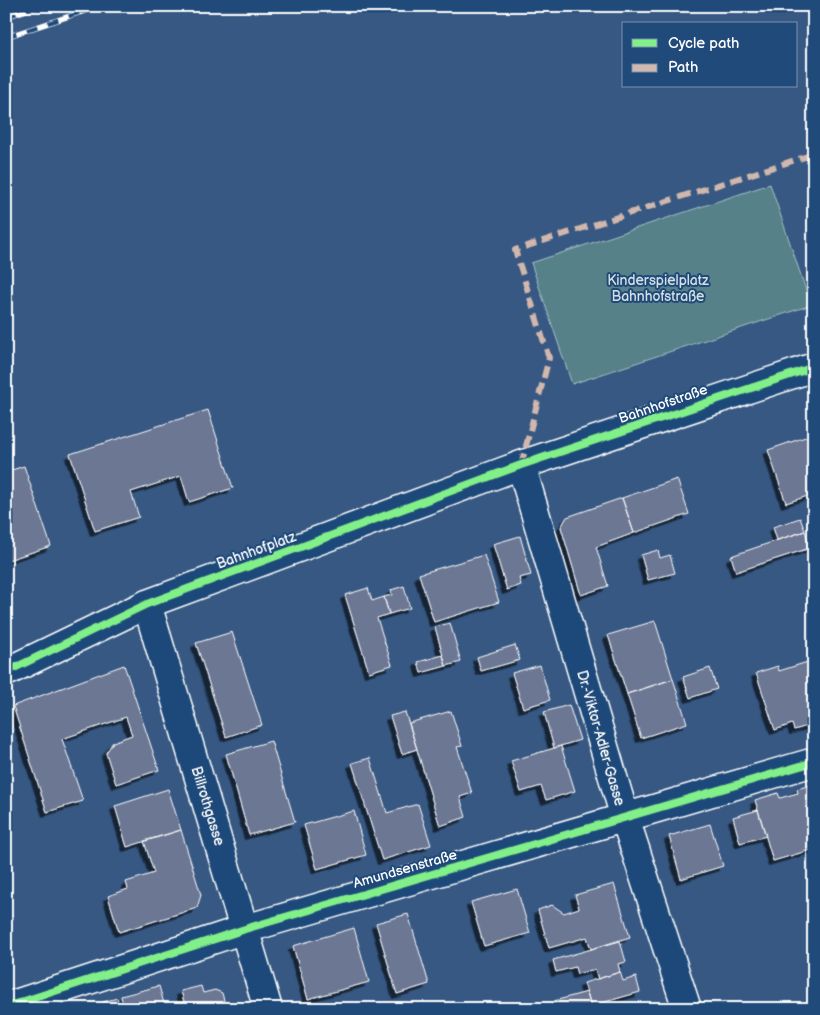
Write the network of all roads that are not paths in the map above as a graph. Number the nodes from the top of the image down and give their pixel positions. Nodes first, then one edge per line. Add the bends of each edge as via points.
1 (814, 367) edge
2 (521, 465) junction
3 (147, 604) junction
4 (6, 672) edge
5 (814, 762) edge
6 (625, 818) junction
7 (245, 929) junction
8 (6, 1007) edge
9 (268, 1009) edge
10 (687, 1009) edge

1 - 2 street, Bahnhofstraße
2 - 3 street, Bahnhofplatz
2 - 6 street, Dr.-Viktor-Adler-Gasse
3 - 4 street, Bahnhofplatz
3 - 7 street, Billrothgasse
5 - 6 street, Amundsenstraße
6 - 7 street, Amundsenstraße
6 - 10 street, Dr.-Viktor-Adler-Gasse
7 - 8 street, Amundsenstraße
7 - 9 street, Billrothgasse

